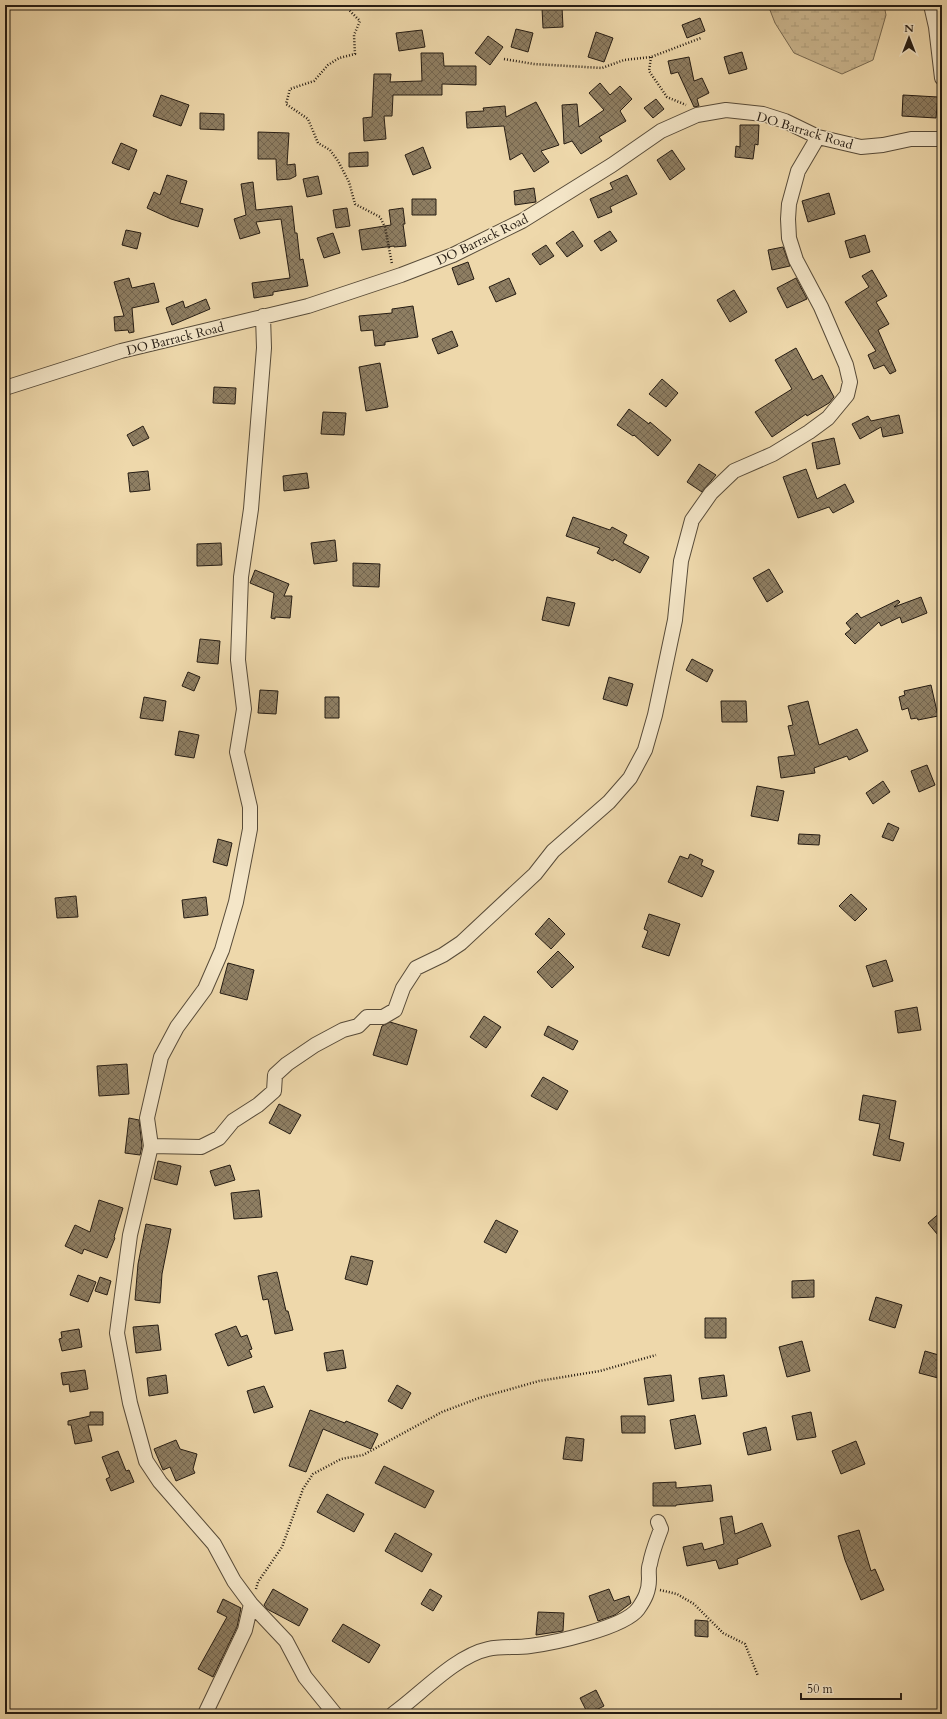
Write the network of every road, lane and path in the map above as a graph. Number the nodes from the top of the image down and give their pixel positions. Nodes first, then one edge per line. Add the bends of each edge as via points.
1 (348, 5) edge
2 (673, 5) edge
3 (931, 5) edge
4 (680, 7) dead end
5 (701, 38) dead end
6 (651, 57) junction
7 (504, 59) dead end
8 (942, 78) edge
9 (689, 106) dead end
10 (818, 137) junction
11 (942, 139) edge
12 (401, 275) junction
13 (263, 316) junction
14 (5, 388) edge
15 (151, 1146) junction
16 (656, 1356) dead end
17 (658, 1522) dead end
18 (646, 1598) junction
19 (251, 1604) junction
20 (758, 1676) dead end
21 (205, 1714) edge
22 (335, 1714) edge
23 (393, 1714) edge

1 - 12 path via 360,20 354,35 355,54 339,58 328,65 314,81 290,88 286,104 308,119 318,143 330,150 338,160 349,182 355,204 380,217 385,227 391,263
2 - 4 path
3 - 8 street
5 - 6 path
6 - 7 path via 624,60 602,68 534,64
6 - 9 path via 650,71 667,97
10 - 11 street, DO Barrack Road via 862,147 911,139
10 - 12 street, DO Barrack Road via 785,121 763,114 726,110 697,115 661,131 522,221 453,255
10 - 15 street via 798,171 789,204 789,238 796,260 821,307 846,364 850,382 847,395 828,418 809,432 773,454 734,471 710,493 692,520 681,561 675,620 655,715 645,750 630,778 609,802 553,851 525,883 461,943 416,968 403,988 395,1010 383,1017 367,1017 358,1026 343,1030 287,1064 275,1075 274,1091 233,1121 219,1138 201,1147
12 - 13 street, DO Barrack Road via 308,306
13 - 14 street, DO Barrack Road via 121,351
13 - 15 street via 264,348 251,509 241,577 238,660 244,709 237,752 250,807 250,829 236,902 222,950 205,989 177,1027 161,1057 147,1118
15 - 19 street via 130,1235 117,1333 130,1403 146,1461 160,1482 214,1544 234,1581
16 - 19 path via 600,1371 546,1380 479,1398 442,1412 363,1455 341,1459 313,1474 302,1489 282,1547 258,1582
17 - 18 street via 661,1529 649,1565
18 - 20 path via 660,1589 677,1594 694,1604 723,1632 745,1644
18 - 23 street via 636,1611 609,1627 530,1646 485,1649 464,1659
19 - 21 street via 245,1630
19 - 22 street via 286,1641 305,1677

